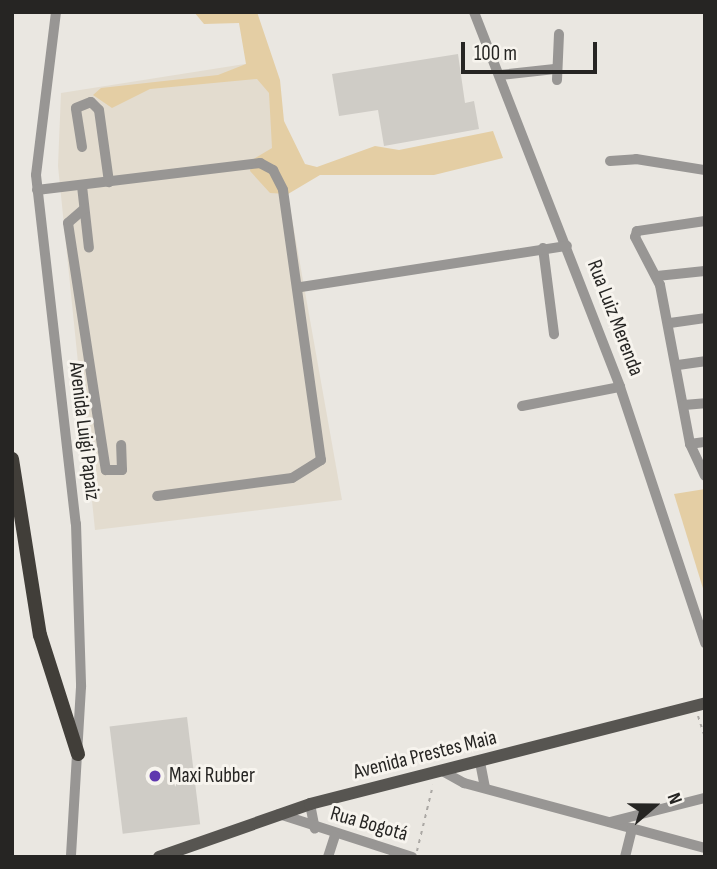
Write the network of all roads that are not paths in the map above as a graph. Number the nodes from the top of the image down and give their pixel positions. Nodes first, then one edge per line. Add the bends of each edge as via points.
1 (56, 12) edge
2 (474, 12) edge
3 (559, 34) dead end
4 (500, 75) junction
5 (82, 147) dead end
6 (610, 162) dead end
7 (705, 170) edge
8 (109, 183) junction
9 (82, 186) junction
10 (37, 190) junction
11 (84, 209) junction
12 (705, 221) edge
13 (567, 246) junction
14 (89, 248) dead end
15 (543, 248) junction
16 (705, 271) edge
17 (657, 276) junction
18 (301, 287) junction
19 (705, 318) edge
20 (670, 323) junction
21 (554, 334) dead end
22 (705, 361) edge
23 (678, 365) junction
24 (620, 387) junction
25 (705, 402) edge
26 (684, 405) junction
27 (522, 406) dead end
28 (705, 442) edge
29 (690, 444) junction
30 (121, 446) dead end
31 (12, 459) edge
32 (705, 476) edge
33 (157, 496) dead end
34 (705, 643) edge
35 (700, 705) edge
36 (78, 754) junction
37 (480, 762) junction
38 (440, 773) junction
39 (485, 788) junction
40 (705, 797) edge
41 (310, 804) junction
42 (279, 814) junction
43 (610, 822) junction
44 (632, 828) junction
45 (315, 829) junction
46 (335, 836) junction
47 (705, 848) edge
48 (161, 856) edge
49 (71, 857) edge
50 (328, 857) edge
51 (414, 857) edge
52 (625, 857) edge

1 - 10 street, Avenida Luigi Papaiz via 38,118
2 - 4 street, Rua Luiz Merenda
3 - 4 street via 556,74
4 - 13 street, Rua Luiz Merenda
5 - 8 street via 76,108 91,102 99,110
6 - 7 street via 636,159
8 - 9 street
8 - 18 street via 266,164 288,208
9 - 10 street
9 - 11 street
10 - 36 street, Avenida Luigi Papaiz via 76,524
11 - 14 street
11 - 30 street via 68,223 106,470 122,470
12 - 17 street via 636,232
13 - 15 street
13 - 24 street, Rua Luiz Merenda
15 - 18 street
15 - 21 street
16 - 17 street
17 - 20 street
18 - 33 street via 322,449 316,467 292,478
19 - 20 street
20 - 23 street
22 - 23 street
23 - 26 street
24 - 27 street
24 - 34 street, Rua Luiz Merenda
25 - 26 street
26 - 29 street
28 - 29 street
29 - 32 street
31 - 36 highway via 40,635
35 - 37 main road, Avenida Prestes Maia
36 - 49 street, Avenida Luigi Papaiz
37 - 38 main road, Avenida Prestes Maia
37 - 39 street
38 - 39 street
38 - 41 main road, Avenida Prestes Maia
39 - 43 street
40 - 43 street
41 - 42 main road, Avenida Prestes Maia
41 - 45 street, Rua Bogotá
42 - 45 street, Rua Bogotá
42 - 48 main road, Avenida Prestes Maia
43 - 44 street
44 - 47 street
44 - 52 street
45 - 46 street, Rua Bogotá
46 - 50 street
46 - 51 street, Rua Bogotá

